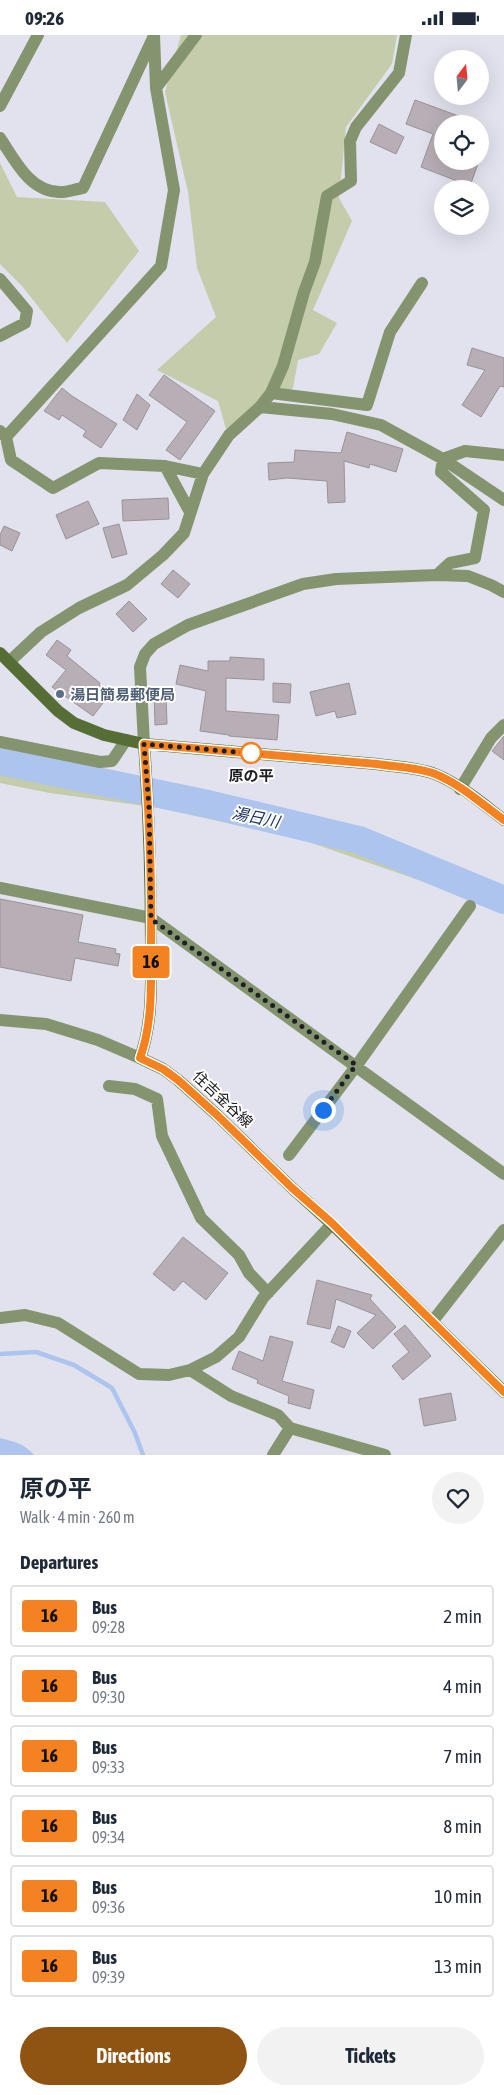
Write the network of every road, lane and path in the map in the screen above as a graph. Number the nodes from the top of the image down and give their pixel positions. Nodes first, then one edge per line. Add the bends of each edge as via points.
1 (38, 35) edge
2 (196, 35) edge
3 (406, 35) edge
4 (154, 36) edge
5 (156, 88) junction
6 (0, 107) edge
7 (0, 138) edge
8 (0, 279) edge
9 (422, 283) dead end
10 (0, 336) edge
11 (271, 393) junction
12 (260, 407) junction
13 (3, 434) edge
14 (504, 455) edge
15 (443, 459) junction
16 (165, 465) junction
17 (203, 474) junction
18 (504, 500) edge
19 (190, 513) junction
20 (436, 575) junction
21 (504, 592) edge
22 (4, 657) edge
23 (504, 725) edge
24 (126, 740) junction
25 (0, 741) edge
26 (144, 744) junction
27 (460, 789) junction
28 (504, 820) edge
29 (0, 888) edge
30 (470, 906) dead end
31 (151, 919) junction
32 (0, 1020) edge
33 (140, 1058) junction
34 (356, 1065) junction
35 (109, 1086) dead end
36 (289, 1155) dead end
37 (504, 1174) edge
38 (332, 1223) junction
39 (504, 1230) edge
40 (268, 1293) junction
41 (0, 1318) edge
42 (432, 1322) junction
43 (190, 1370) junction
44 (504, 1392) edge
45 (290, 1428) junction
46 (273, 1455) edge
47 (385, 1455) edge

1 - 6 street
2 - 5 street
3 - 11 street via 399,73 356,127 350,141 351,181 327,196 315,262 284,366
4 - 5 street
4 - 7 street via 82,188 59,193 27,179
5 - 13 street via 174,190 161,266
8 - 10 street via 27,311 25,323
9 - 11 street via 390,332 367,405
11 - 12 street
12 - 15 street via 332,414 381,425
12 - 17 street via 229,435
13 - 16 street via 11,460 53,488 99,463
14 - 15 street via 465,451
15 - 18 street
15 - 20 street via 441,472 484,510 475,557 450,563
16 - 17 street
16 - 19 street
17 - 19 street
19 - 22 street via 184,533 164,555 127,585 79,608
20 - 21 street via 468,577
20 - 26 street via 336,579 303,584 188,625 154,644 140,667
22 - 24 main road via 74,723
23 - 27 street via 491,738
24 - 25 street via 112,761 100,762
24 - 26 main road
26 - 27 main road via 404,768 435,774
26 - 31 main road
27 - 28 main road
29 - 31 street
30 - 34 street
31 - 33 main road via 151,1004
31 - 34 street
32 - 33 street via 46,1024 98,1039
33 - 38 main road, 住吉金谷線 via 178,1080
34 - 36 street
34 - 37 street
35 - 40 street via 135,1089 157,1099 162,1136 201,1218 239,1255 248,1273
38 - 40 street
38 - 42 main road, 住吉金谷線
39 - 42 street
40 - 43 street via 239,1337 216,1357
41 - 43 street via 26,1315 58,1323 139,1374 169,1375
42 - 44 main road, 住吉金谷線
43 - 45 street via 231,1396 278,1415
45 - 46 street
45 - 47 street

